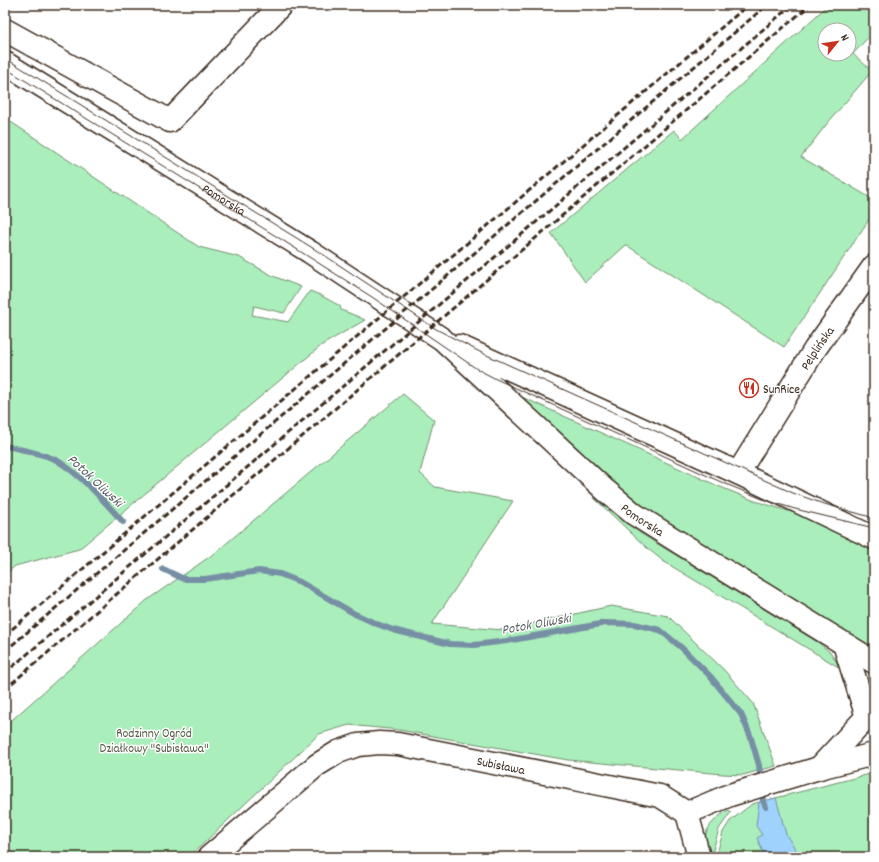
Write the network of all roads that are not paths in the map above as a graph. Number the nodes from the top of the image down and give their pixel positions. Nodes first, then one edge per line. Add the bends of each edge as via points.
1 (282, 5) edge
2 (5, 30) edge
3 (5, 64) edge
4 (874, 266) edge
5 (442, 339) junction
6 (738, 473) junction
7 (874, 538) edge
8 (844, 644) junction
9 (874, 662) edge
10 (870, 713) edge
11 (874, 754) edge
12 (819, 768) junction
13 (687, 813) junction
14 (209, 857) edge
15 (699, 857) edge

1 - 2 main road via 170,121
3 - 5 main road, Pomorska via 310,252
4 - 6 main road, Pelplińska via 815,349
5 - 6 main road, Pomorska
5 - 8 main road, Pomorska via 634,514
6 - 7 main road, Pomorska
8 - 9 main road, Pomorska
8 - 10 main road
10 - 12 main road
11 - 12 main road
12 - 13 main road via 730,794
13 - 14 main road, Subisława via 660,796 398,744 365,744 338,752 317,765
13 - 15 main road

